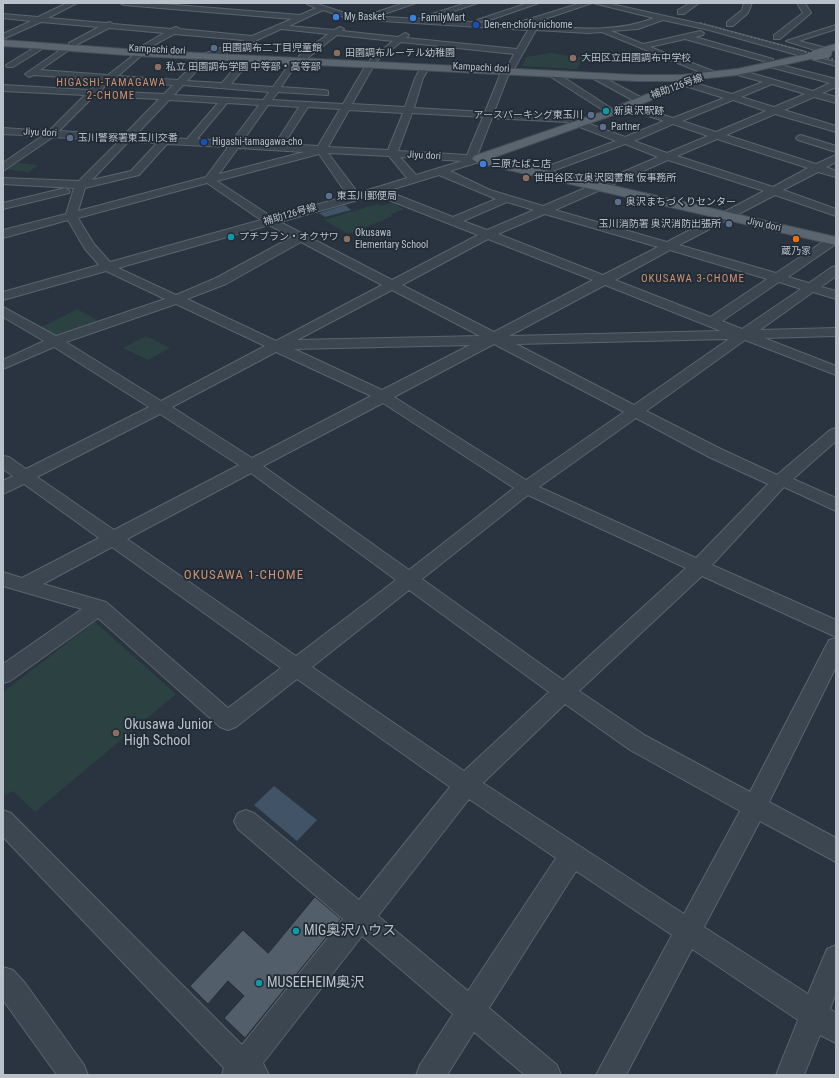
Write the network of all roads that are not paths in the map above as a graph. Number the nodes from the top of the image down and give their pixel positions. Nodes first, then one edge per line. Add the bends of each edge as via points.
1 (73, 3) edge
2 (124, 3) edge
3 (218, 3) edge
4 (307, 3) edge
5 (412, 3) edge
6 (474, 3) edge
7 (535, 3) edge
8 (588, 3) edge
9 (597, 3) edge
10 (634, 3) edge
11 (696, 3) edge
12 (748, 3) edge
13 (801, 3) edge
14 (147, 4) edge
15 (257, 5) dead end
16 (375, 5) dead end
17 (170, 7) junction
18 (322, 8) junction
19 (624, 8) junction
20 (390, 9) junction
21 (207, 10) junction
22 (133, 12) dead end
23 (244, 13) junction
24 (158, 14) dead end
25 (607, 14) dead end
26 (694, 15) dead end
27 (197, 16) dead end
28 (4, 17) edge
29 (300, 17) junction
30 (350, 17) junction
31 (664, 17) junction
32 (120, 18) dead end
33 (360, 18) junction
34 (40, 19) junction
35 (146, 21) dead end
36 (418, 21) junction
37 (682, 21) junction
38 (822, 22) dead end
39 (186, 23) dead end
40 (471, 24) junction
41 (581, 24) dead end
42 (108, 25) junction
43 (280, 26) junction
44 (518, 26) junction
45 (836, 26) edge
46 (742, 27) dead end
47 (135, 28) junction
48 (533, 28) junction
49 (714, 29) junction
50 (563, 30) junction
51 (603, 30) junction
52 (173, 31) junction
53 (337, 33) junction
54 (688, 36) junction
55 (620, 37) junction
56 (253, 38) junction
57 (3, 40) edge
58 (400, 40) junction
59 (792, 41) junction
60 (450, 45) junction
61 (43, 46) junction
62 (643, 46) junction
63 (69, 47) junction
64 (141, 51) junction
65 (519, 52) junction
66 (822, 52) edge
67 (210, 54) junction
68 (248, 58) junction
69 (299, 59) junction
70 (431, 62) junction
71 (372, 63) junction
72 (772, 63) junction
73 (836, 64) edge
74 (7, 65) edge
75 (36, 70) junction
76 (508, 71) junction
77 (738, 72) junction
78 (710, 74) junction
79 (554, 75) junction
80 (598, 77) junction
81 (109, 78) junction
82 (770, 82) junction
83 (179, 83) junction
84 (685, 83) junction
85 (836, 83) edge
86 (224, 86) junction
87 (5, 90) edge
88 (274, 90) junction
89 (92, 92) junction
90 (813, 94) junction
91 (348, 95) junction
92 (166, 97) junction
93 (733, 97) junction
94 (402, 98) dead end
95 (416, 99) junction
96 (226, 100) junction
97 (836, 100) edge
98 (640, 101) junction
99 (266, 102) junction
100 (481, 103) dead end
101 (494, 103) junction
102 (306, 104) junction
103 (626, 106) junction
104 (346, 107) junction
105 (409, 110) junction
106 (775, 110) junction
107 (612, 112) junction
108 (489, 114) junction
109 (673, 122) junction
110 (581, 123) junction
111 (836, 129) edge
112 (3, 131) edge
113 (51, 134) junction
114 (716, 136) junction
115 (126, 138) junction
116 (801, 138) dead end
117 (164, 140) junction
118 (626, 140) junction
119 (190, 142) junction
120 (234, 145) junction
121 (277, 148) junction
122 (836, 149) edge
123 (321, 150) junction
124 (392, 154) junction
125 (668, 157) junction
126 (836, 158) edge
127 (474, 159) junction
128 (3, 168) edge
129 (817, 168) junction
130 (440, 171) junction
131 (539, 173) junction
132 (836, 174) edge
133 (209, 180) junction
134 (414, 180) junction
135 (3, 181) edge
136 (81, 186) junction
137 (597, 187) junction
138 (775, 190) junction
139 (377, 191) junction
140 (355, 197) junction
141 (506, 199) junction
142 (3, 206) edge
143 (543, 210) junction
144 (836, 213) edge
145 (71, 216) junction
146 (726, 216) junction
147 (270, 221) junction
148 (453, 221) junction
149 (3, 234) edge
150 (487, 234) junction
151 (301, 237) junction
152 (835, 241) edge
153 (670, 246) junction
154 (107, 267) junction
155 (836, 270) edge
156 (778, 278) junction
157 (605, 281) junction
158 (392, 285) junction
159 (812, 287) junction
160 (836, 295) edge
161 (3, 296) edge
162 (176, 299) junction
163 (3, 311) edge
164 (712, 322) junction
165 (836, 332) edge
166 (744, 334) junction
167 (496, 339) junction
168 (55, 341) junction
169 (275, 345) junction
170 (3, 365) edge
171 (836, 371) edge
172 (383, 396) junction
173 (161, 407) junction
174 (636, 410) junction
175 (835, 436) edge
176 (3, 461) edge
177 (251, 465) junction
178 (26, 476) junction
179 (780, 481) junction
180 (3, 488) edge
181 (526, 488) junction
182 (836, 506) edge
183 (112, 538) junction
184 (699, 567) junction
185 (3, 579) edge
186 (410, 579) junction
187 (24, 585) junction
188 (99, 607) junction
189 (836, 629) edge
190 (836, 646) edge
191 (297, 668) junction
192 (3, 675) edge
193 (564, 692) junction
194 (466, 785) junction
195 (755, 807) junction
196 (3, 821) edge
197 (246, 821) dead end
198 (836, 851) edge
199 (572, 855) junction
200 (359, 917) junction
201 (688, 931) junction
202 (836, 958) edge
203 (3, 980) edge
204 (472, 1012) junction
205 (814, 1014) junction
206 (836, 1029) edge
207 (245, 1072) edge
208 (74, 1075) edge
209 (430, 1075) edge
210 (547, 1075) edge
211 (610, 1075) edge
212 (790, 1075) edge

1 - 34 street
2 - 14 street
3 - 21 street
4 - 18 street
5 - 20 street
6 - 36 street
7 - 40 street
8 - 44 street
9 - 19 street
10 - 19 street
11 - 26 street via 677,11
12 - 46 street via 745,11 726,23
13 - 59 street via 807,12 805,19 774,36
14 - 17 street
14 - 22 street
15 - 23 street
16 - 20 street
17 - 21 street
17 - 24 street
18 - 29 street
18 - 30 street
19 - 25 street
19 - 31 street
20 - 33 street
21 - 23 street
21 - 27 street
23 - 29 street
28 - 34 street
29 - 43 street
30 - 33 street
30 - 53 street
31 - 37 street
31 - 51 street via 638,26
32 - 42 street
33 - 36 street
34 - 42 street
34 - 57 street
35 - 47 street
36 - 40 street
36 - 58 street
37 - 49 street
37 - 55 street via 639,35
38 - 45 street
39 - 52 street
40 - 44 street
40 - 60 street via 464,35
41 - 50 street
42 - 47 street
42 - 63 street
43 - 53 street
43 - 56 street
44 - 48 street
45 - 59 street
47 - 52 street
48 - 50 street
48 - 65 street
49 - 54 street
49 - 66 street
50 - 51 street
51 - 55 street
52 - 56 street
52 - 64 street
53 - 58 street
53 - 69 street
54 - 62 street
54 - 72 street
55 - 62 street
56 - 67 street
57 - 61 main road, Kampachi dori
57 - 63 main road, Kampachi dori
58 - 60 street
58 - 71 street
59 - 66 street
60 - 65 street
60 - 70 street
61 - 63 main road, Kampachi dori
61 - 74 street
62 - 78 street
63 - 64 main road, Kampachi dori
63 - 75 street
64 - 67 main road, Kampachi dori
64 - 81 street
65 - 76 street
66 - 72 main road, Kampachi dori
66 - 73 street
67 - 68 main road, Kampachi dori
67 - 69 main road, Kampachi dori
67 - 83 street
68 - 69 main road, Kampachi dori
68 - 86 street
69 - 71 main road, Kampachi dori
69 - 88 street
70 - 71 main road, Kampachi dori
70 - 76 main road, Kampachi dori
70 - 95 street via 419,78
71 - 91 street
72 - 77 main road, Kampachi dori
72 - 78 main road, Kampachi dori
72 - 85 street
74 - 75 street
75 - 81 street
75 - 87 street
76 - 78 main road, Kampachi dori via 628,76
76 - 79 main road, Kampachi dori
76 - 101 street
77 - 78 main road, Kampachi dori
77 - 82 street
78 - 80 main road, Kampachi dori via 654,78
78 - 84 main road, 補助126号線
79 - 80 main road, Kampachi dori
79 - 107 street
80 - 98 street
81 - 83 street
81 - 89 street
82 - 90 street
82 - 93 street
83 - 86 street
83 - 92 street
84 - 93 street
84 - 98 main road, 補助126号線
85 - 90 street
86 - 88 street
87 - 89 street
88 - 91 street
88 - 99 street
89 - 92 street
89 - 113 street
90 - 97 street
90 - 106 street
91 - 104 street
92 - 96 street
92 - 115 street
93 - 106 street
93 - 109 street
94 - 95 street
95 - 105 street
96 - 99 street
96 - 119 street
98 - 103 main road, 補助126号線
99 - 102 street
99 - 120 street
100 - 101 street
101 - 108 street
102 - 104 street
102 - 121 street
103 - 107 main road, 補助126号線
103 - 109 street
104 - 105 street
104 - 123 street
105 - 108 street
105 - 124 street
106 - 111 street
106 - 114 street
107 - 110 main road, 補助126号線
108 - 110 street via 568,119
108 - 127 street
109 - 114 street
109 - 118 street
110 - 118 street
110 - 127 main road, 補助126号線
112 - 113 street, Jiyu dori
113 - 115 street, Jiyu dori
113 - 128 street
114 - 125 street
114 - 129 street
115 - 117 street, Jiyu dori
115 - 136 street
116 - 122 street
117 - 119 street, Jiyu dori
117 - 136 street via 136,173
118 - 125 street
118 - 131 street
119 - 120 street, Jiyu dori
120 - 121 street, Jiyu dori
120 - 133 street
121 - 123 street, Jiyu dori
123 - 124 street, Jiyu dori
123 - 133 street
123 - 140 street
124 - 127 street, Jiyu dori
124 - 134 street
125 - 137 street
125 - 138 street
126 - 129 street
127 - 130 street, 補助126号線
127 - 131 main road, Jiyu dori
129 - 132 street
129 - 138 street
130 - 134 street, 補助126号線
130 - 141 street
131 - 137 main road, Jiyu dori
133 - 145 street
133 - 147 street
134 - 139 street, 補助126号線
135 - 136 street
136 - 142 street
136 - 145 street
137 - 143 street
137 - 146 main road, Jiyu dori
138 - 144 street
138 - 146 street
139 - 140 street, 補助126号線
139 - 148 street
140 - 147 street, 補助126号線
141 - 143 street
141 - 148 street
143 - 150 street
143 - 153 street
145 - 149 street
145 - 154 street via 89,246
146 - 152 main road, Jiyu dori
146 - 153 street
147 - 151 street
147 - 154 street, 補助126号線
148 - 150 street
150 - 157 street
150 - 158 street
151 - 158 street
151 - 162 street via 221,281
152 - 156 street
153 - 156 street
153 - 157 street
154 - 161 street, 補助126号線
154 - 162 street
155 - 159 street
156 - 159 street
156 - 164 street
157 - 164 street
157 - 167 street
158 - 167 street
158 - 169 street
159 - 160 street
159 - 166 street
162 - 168 street
162 - 169 street
163 - 168 street
164 - 166 street
165 - 166 street
166 - 167 street
166 - 171 street
166 - 174 street
167 - 169 street
167 - 172 street
167 - 174 street
168 - 170 street
168 - 173 street
169 - 172 street
169 - 173 street
172 - 177 street
172 - 181 street
173 - 177 street
173 - 178 street
174 - 179 street via 715,453
174 - 181 street
175 - 179 street
176 - 178 street
177 - 183 street
177 - 186 street
178 - 180 street
178 - 183 street
179 - 182 street
179 - 184 street
181 - 184 street
181 - 186 street
183 - 187 street
183 - 191 street
184 - 189 street
184 - 193 street
185 - 187 street
186 - 191 street
186 - 193 street
187 - 188 street
188 - 191 street via 228,721
188 - 192 street
190 - 195 street
191 - 194 street
193 - 194 street
193 - 195 street via 643,746
194 - 199 street
194 - 200 street
195 - 198 street
195 - 201 street
196 - 207 street
197 - 200 street
199 - 201 street
199 - 204 street
200 - 204 street
200 - 207 street
201 - 205 street
201 - 211 street
202 - 205 street
203 - 208 street
204 - 209 street
204 - 210 street
205 - 206 street
205 - 212 street

